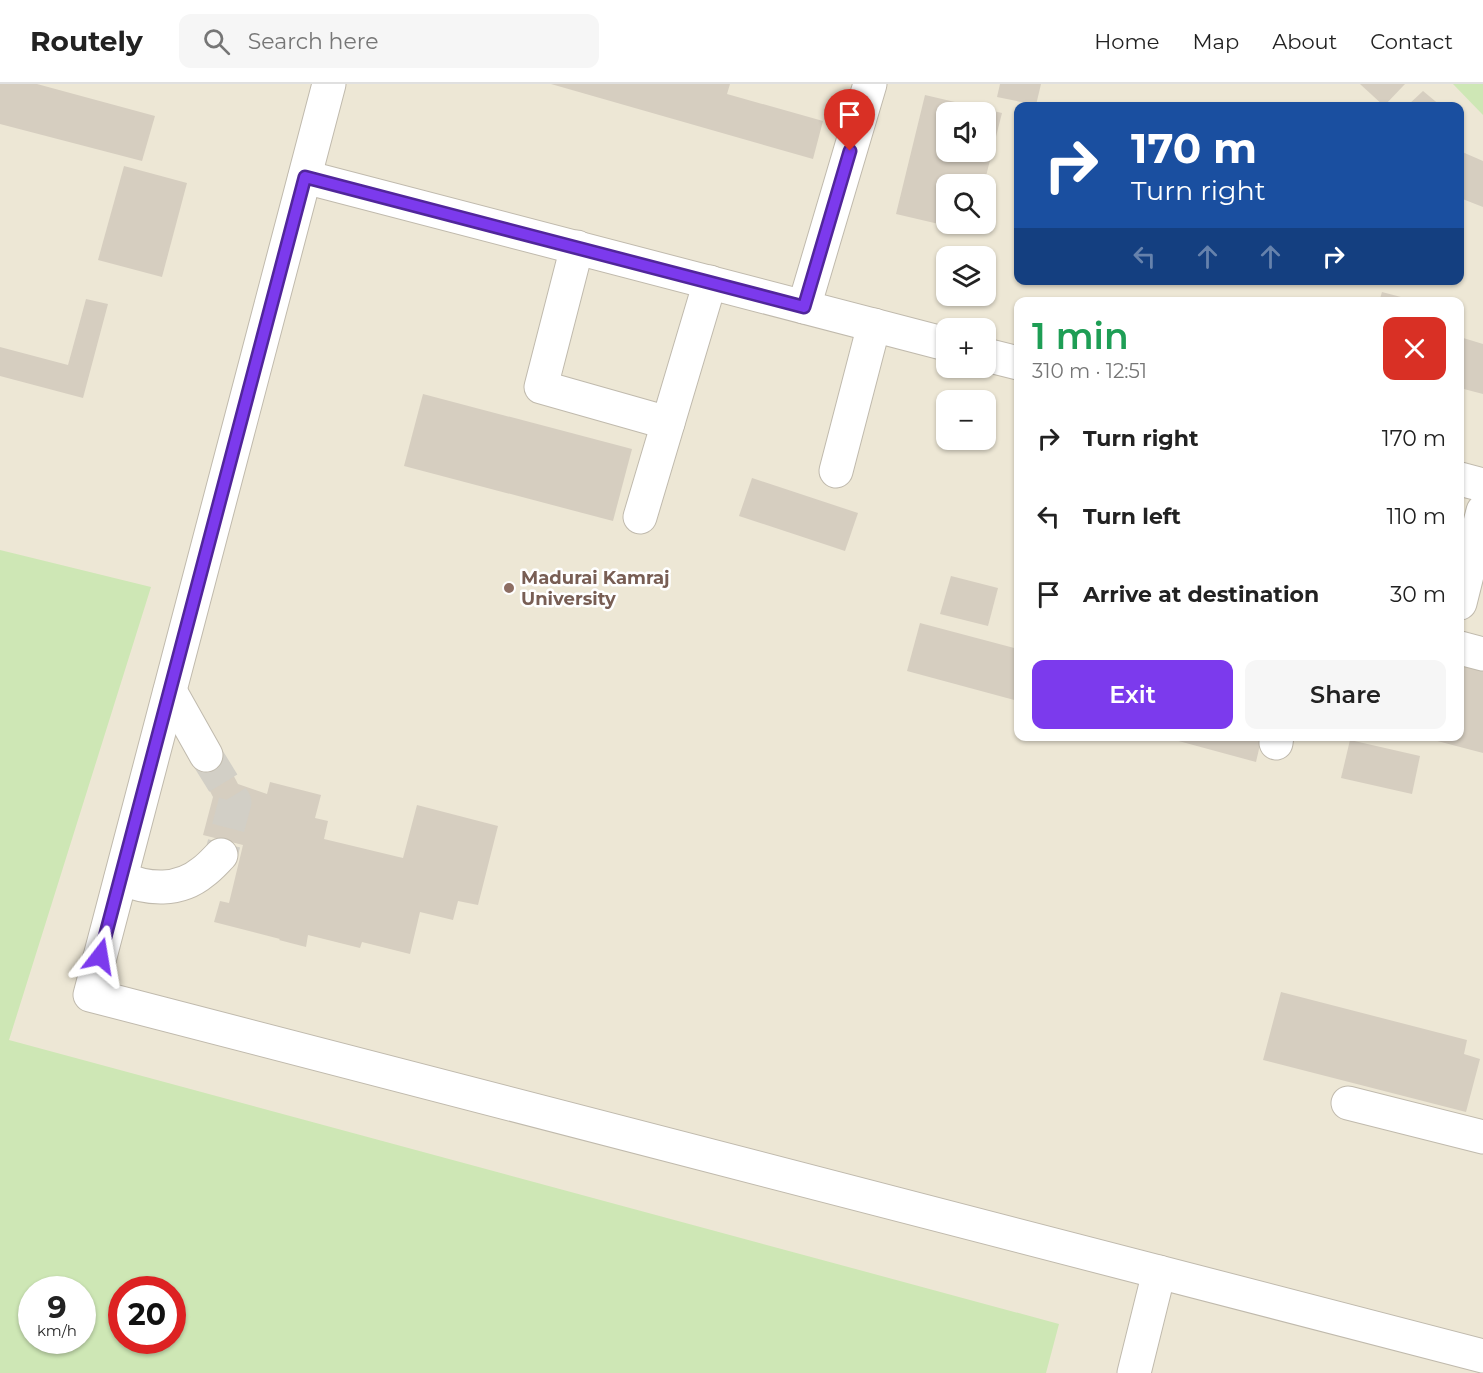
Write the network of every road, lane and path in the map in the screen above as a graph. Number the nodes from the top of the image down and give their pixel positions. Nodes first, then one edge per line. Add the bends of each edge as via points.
1 (329, 84) edge
2 (870, 84) edge
3 (305, 177) junction
4 (577, 247) junction
5 (710, 282) junction
6 (804, 307) junction
7 (874, 325) junction
8 (936, 341) edge
9 (996, 358) edge
10 (1014, 362) edge
11 (668, 423) junction
12 (836, 471) dead end
13 (1464, 480) edge
14 (1483, 485) edge
15 (1483, 511) edge
16 (640, 517) dead end
17 (1464, 587) edge
18 (1464, 649) edge
19 (1483, 654) edge
20 (170, 691) junction
21 (206, 755) tunnel mouth
22 (221, 855) tunnel mouth
23 (121, 878) junction
24 (1347, 1103) dead end
25 (1483, 1137) edge
26 (1159, 1272) junction
27 (1483, 1356) edge
28 (1134, 1373) edge

1 - 3 lane
2 - 6 lane
3 - 4 lane
3 - 20 lane
4 - 5 lane
4 - 11 lane via 541,387
5 - 6 lane
5 - 11 lane
6 - 7 lane
7 - 8 lane
7 - 12 lane
9 - 10 lane
11 - 16 lane
13 - 14 lane
15 - 17 lane
18 - 19 lane
20 - 21 lane
20 - 23 lane
22 - 23 lane via 203,873 169,887 146,886
23 - 26 lane via 90,995
24 - 25 lane
26 - 27 lane
26 - 28 lane

